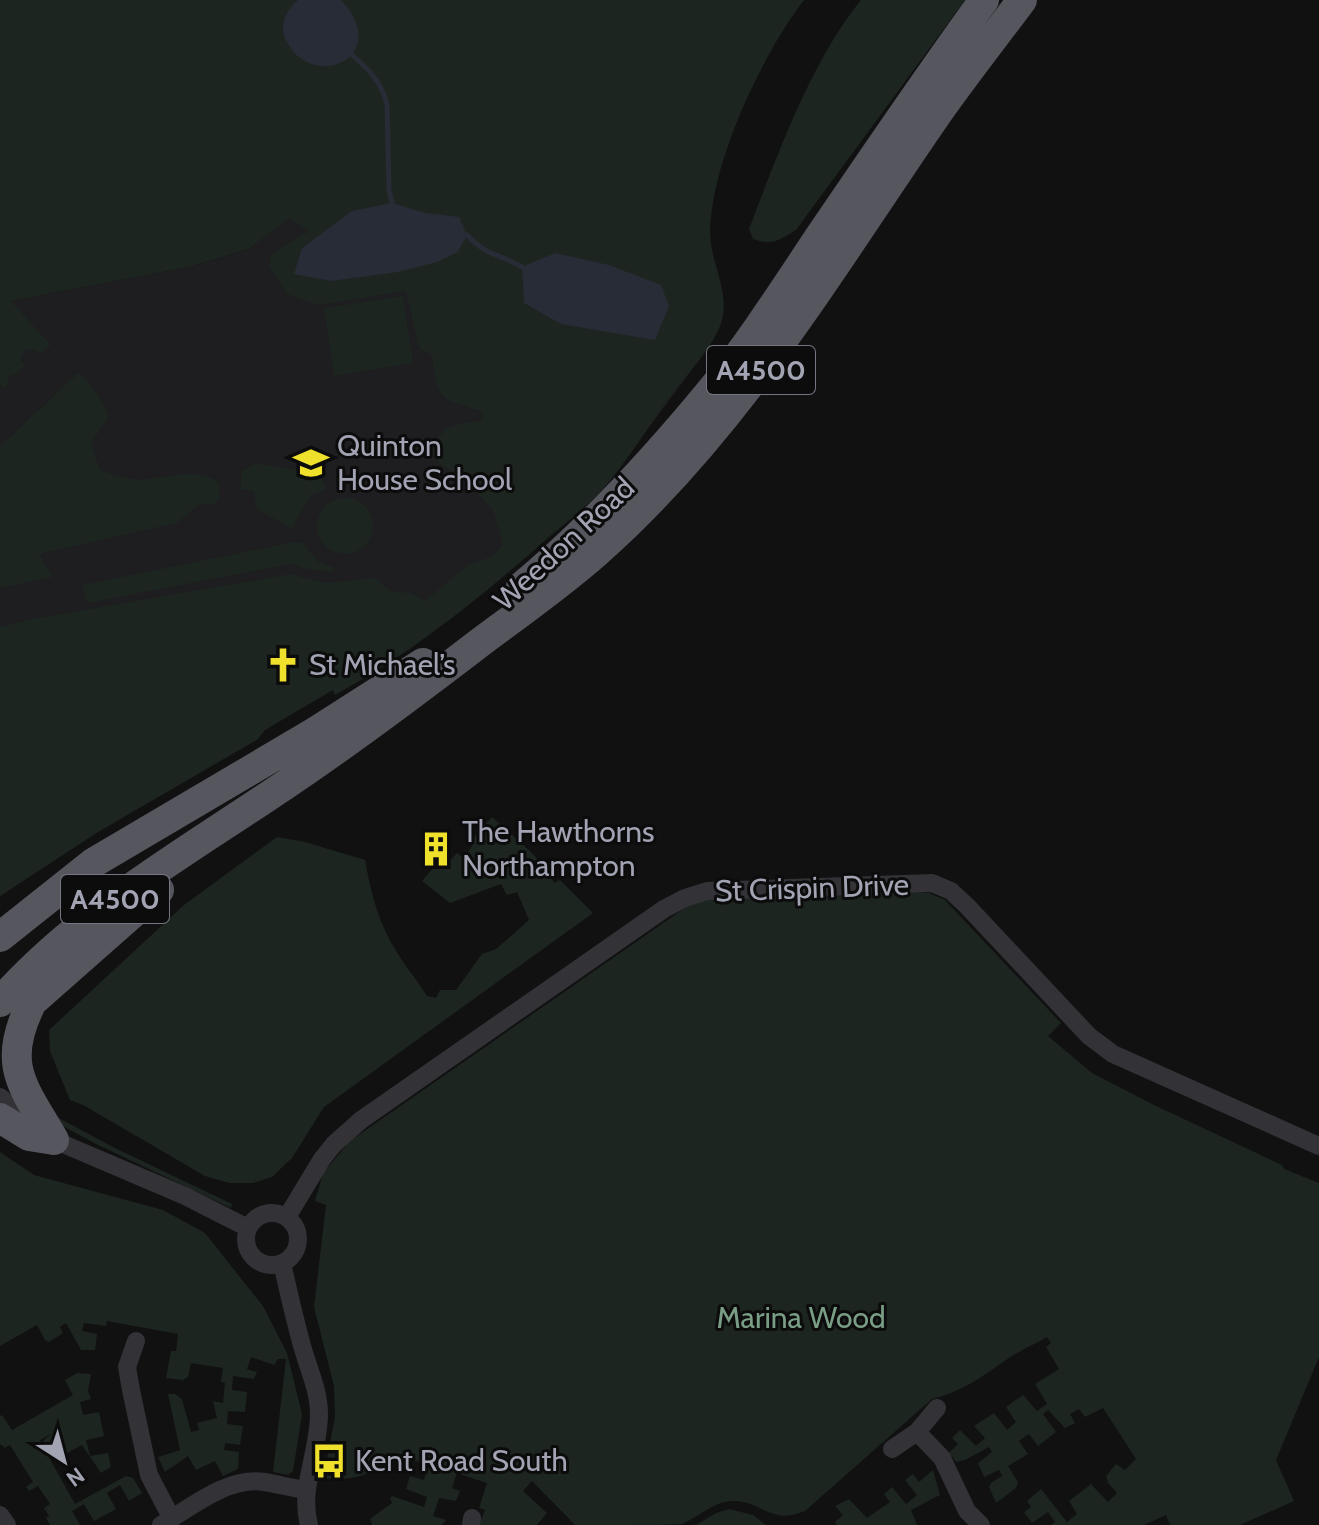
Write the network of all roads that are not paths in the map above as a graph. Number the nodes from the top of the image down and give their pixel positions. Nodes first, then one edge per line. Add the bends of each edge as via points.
1 (984, 0) edge
2 (1022, 0) edge
3 (243, 813) junction
4 (150, 874) junction
5 (0, 937) edge
6 (0, 1002) edge
7 (0, 1022) edge
8 (0, 1082) edge
9 (0, 1097) edge
10 (0, 1118) edge
11 (54, 1140) junction
12 (1319, 1146) edge
13 (287, 1217) junction
14 (248, 1228) junction
15 (282, 1263) junction
16 (136, 1341) dead end
17 (107, 1366) dead end
18 (127, 1367) junction
19 (937, 1408) dead end
20 (917, 1432) junction
21 (892, 1449) dead end
22 (306, 1490) junction
23 (0, 1515) edge
24 (167, 1522) edge
25 (7, 1525) edge
26 (309, 1525) edge
27 (981, 1525) edge

1 - 5 highway, Weedon Road / A4500 via 716,385 571,545 423,663 93,863
2 - 3 highway, Weedon Road / A4500 via 742,397 662,489 597,553
3 - 4 highway, Weedon Road / A4500
3 - 11 highway via 32,1002 22,1020 15,1062 22,1089
4 - 6 highway, Weedon Road / A4500 via 52,949
4 - 7 highway, Weedon Road
8 - 11 street
9 - 11 street
10 - 11 highway via 29,1136
11 - 14 street
12 - 13 street, St Crispin Drive via 1113,1054 1089,1036 951,891 932,883 707,891 664,909 361,1120 322,1159
13 - 14 street via 263,1214
13 - 15 street via 299,1240 291,1258
14 - 15 street via 247,1248 253,1257 261,1263
15 - 22 street via 319,1414
16 - 18 street
17 - 18 street
18 - 24 street via 149,1475
19 - 20 street
20 - 21 street
20 - 27 street via 942,1458 967,1511
22 - 24 street via 241,1483
22 - 26 street
23 - 25 street

